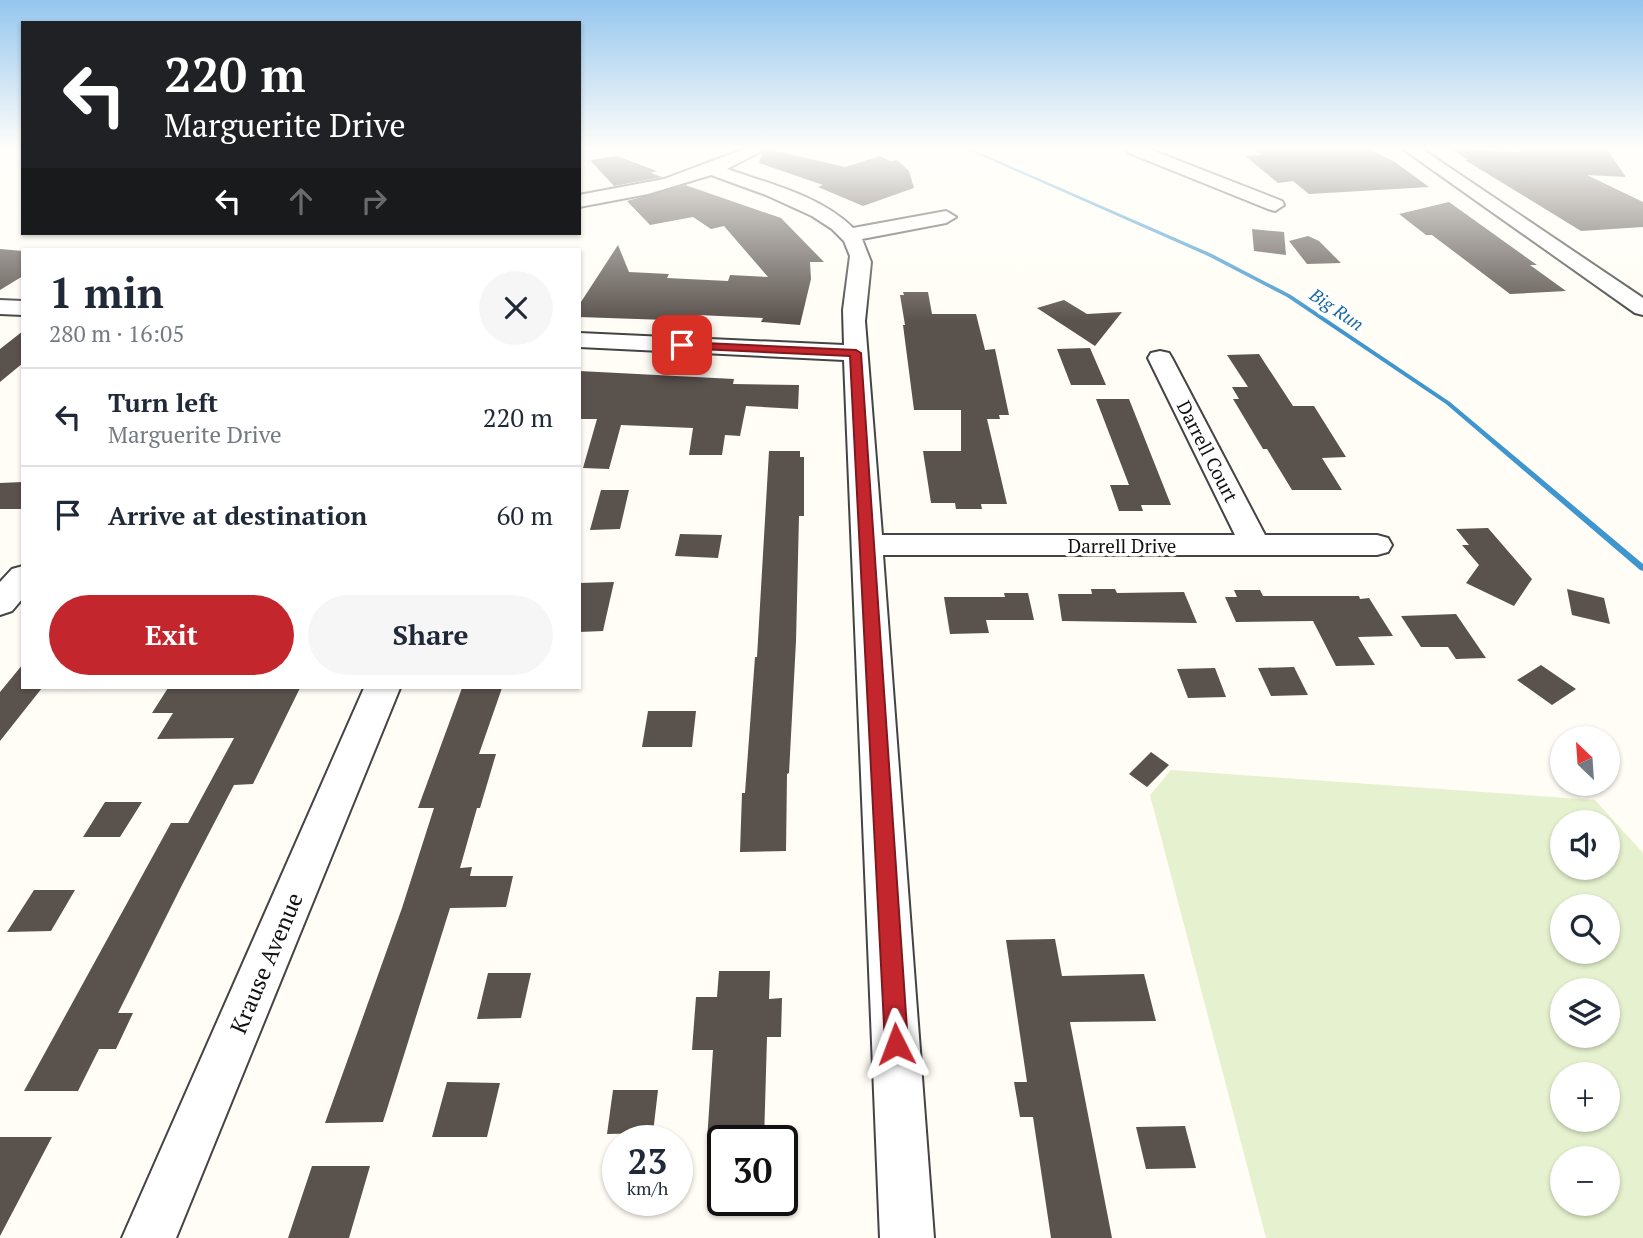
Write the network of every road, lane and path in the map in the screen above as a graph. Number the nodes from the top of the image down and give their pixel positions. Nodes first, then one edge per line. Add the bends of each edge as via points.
1 (809, 207) edge
2 (1495, 207) edge
3 (946, 217) dead end
4 (850, 235) junction
5 (1643, 308) edge
6 (581, 340) edge
7 (856, 353) junction
8 (1160, 359) dead end
9 (1255, 544) junction
10 (867, 545) junction
11 (1377, 545) dead end
12 (21, 579) edge
13 (0, 603) edge
14 (382, 689) edge
15 (149, 1238) edge
16 (907, 1238) edge

1 - 4 street
2 - 5 street
3 - 4 street
4 - 7 street via 860,258 854,311
6 - 7 street
7 - 10 street
8 - 9 street, Darrell Court
9 - 10 street, Darrell Drive
9 - 11 street, Darrell Drive
10 - 16 street
12 - 13 street
14 - 15 street, Krause Avenue

